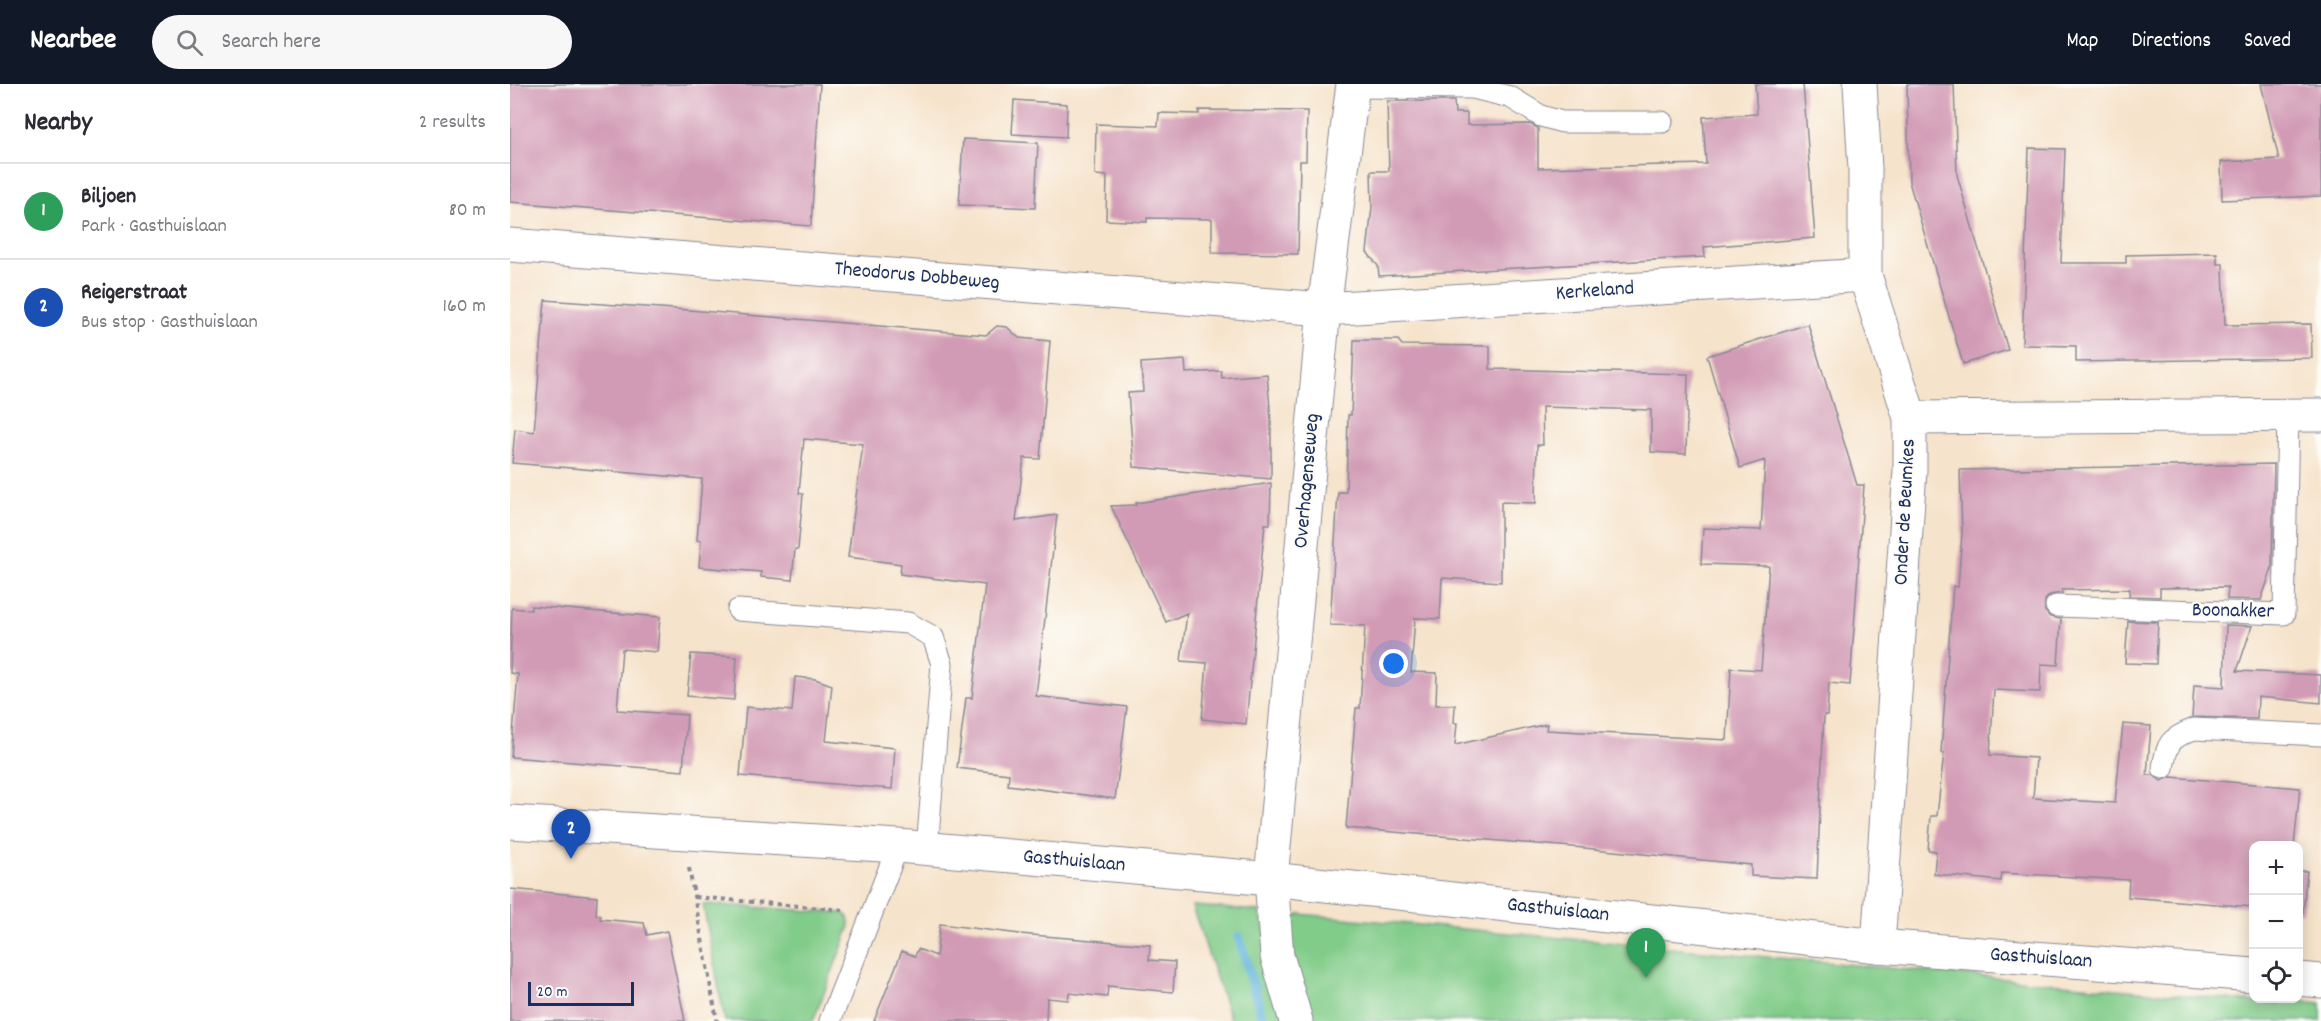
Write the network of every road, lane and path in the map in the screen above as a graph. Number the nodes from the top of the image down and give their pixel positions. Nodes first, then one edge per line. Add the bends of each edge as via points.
1 (1860, 84) edge
2 (1352, 86) edge
3 (1662, 122) dead end
4 (510, 245) edge
5 (1865, 275) junction
6 (1324, 309) junction
7 (2288, 415) junction
8 (2321, 415) edge
9 (1910, 418) junction
10 (2056, 606) dead end
11 (738, 610) dead end
12 (2321, 735) edge
13 (2163, 768) dead end
14 (510, 822) edge
15 (683, 833) junction
16 (912, 848) junction
17 (1271, 879) junction
18 (695, 897) junction
19 (872, 912) junction
20 (1878, 946) junction
21 (2249, 975) edge
22 (2303, 979) edge
23 (2321, 981) edge
24 (717, 1021) edge
25 (830, 1021) edge
26 (1296, 1021) edge

1 - 5 street, Onder de Beumkes
2 - 3 lane via 1473,88 1510,97 1541,116 1562,122
2 - 6 street, Overhagenseweg
4 - 6 street, Theodorus Dobbeweg
5 - 6 street, Kerkeland
5 - 9 street, Onder de Beumkes
6 - 17 street, Overhagenseweg
7 - 8 street
7 - 9 street
7 - 10 lane, Boonakker via 2284,614
9 - 20 street, Onder de Beumkes via 1910,470
11 - 16 lane via 908,623 933,637 942,664
12 - 13 lane via 2194,729 2179,735 2166,748
14 - 15 street, Gasthuislaan
15 - 16 street, Gasthuislaan
15 - 18 path
16 - 17 street, Gasthuislaan
16 - 19 lane
17 - 20 street, Gasthuislaan
17 - 26 street, Overhagenseweg via 1277,956
18 - 19 path
18 - 24 path
19 - 25 lane
20 - 21 street, Gasthuislaan
22 - 23 street

